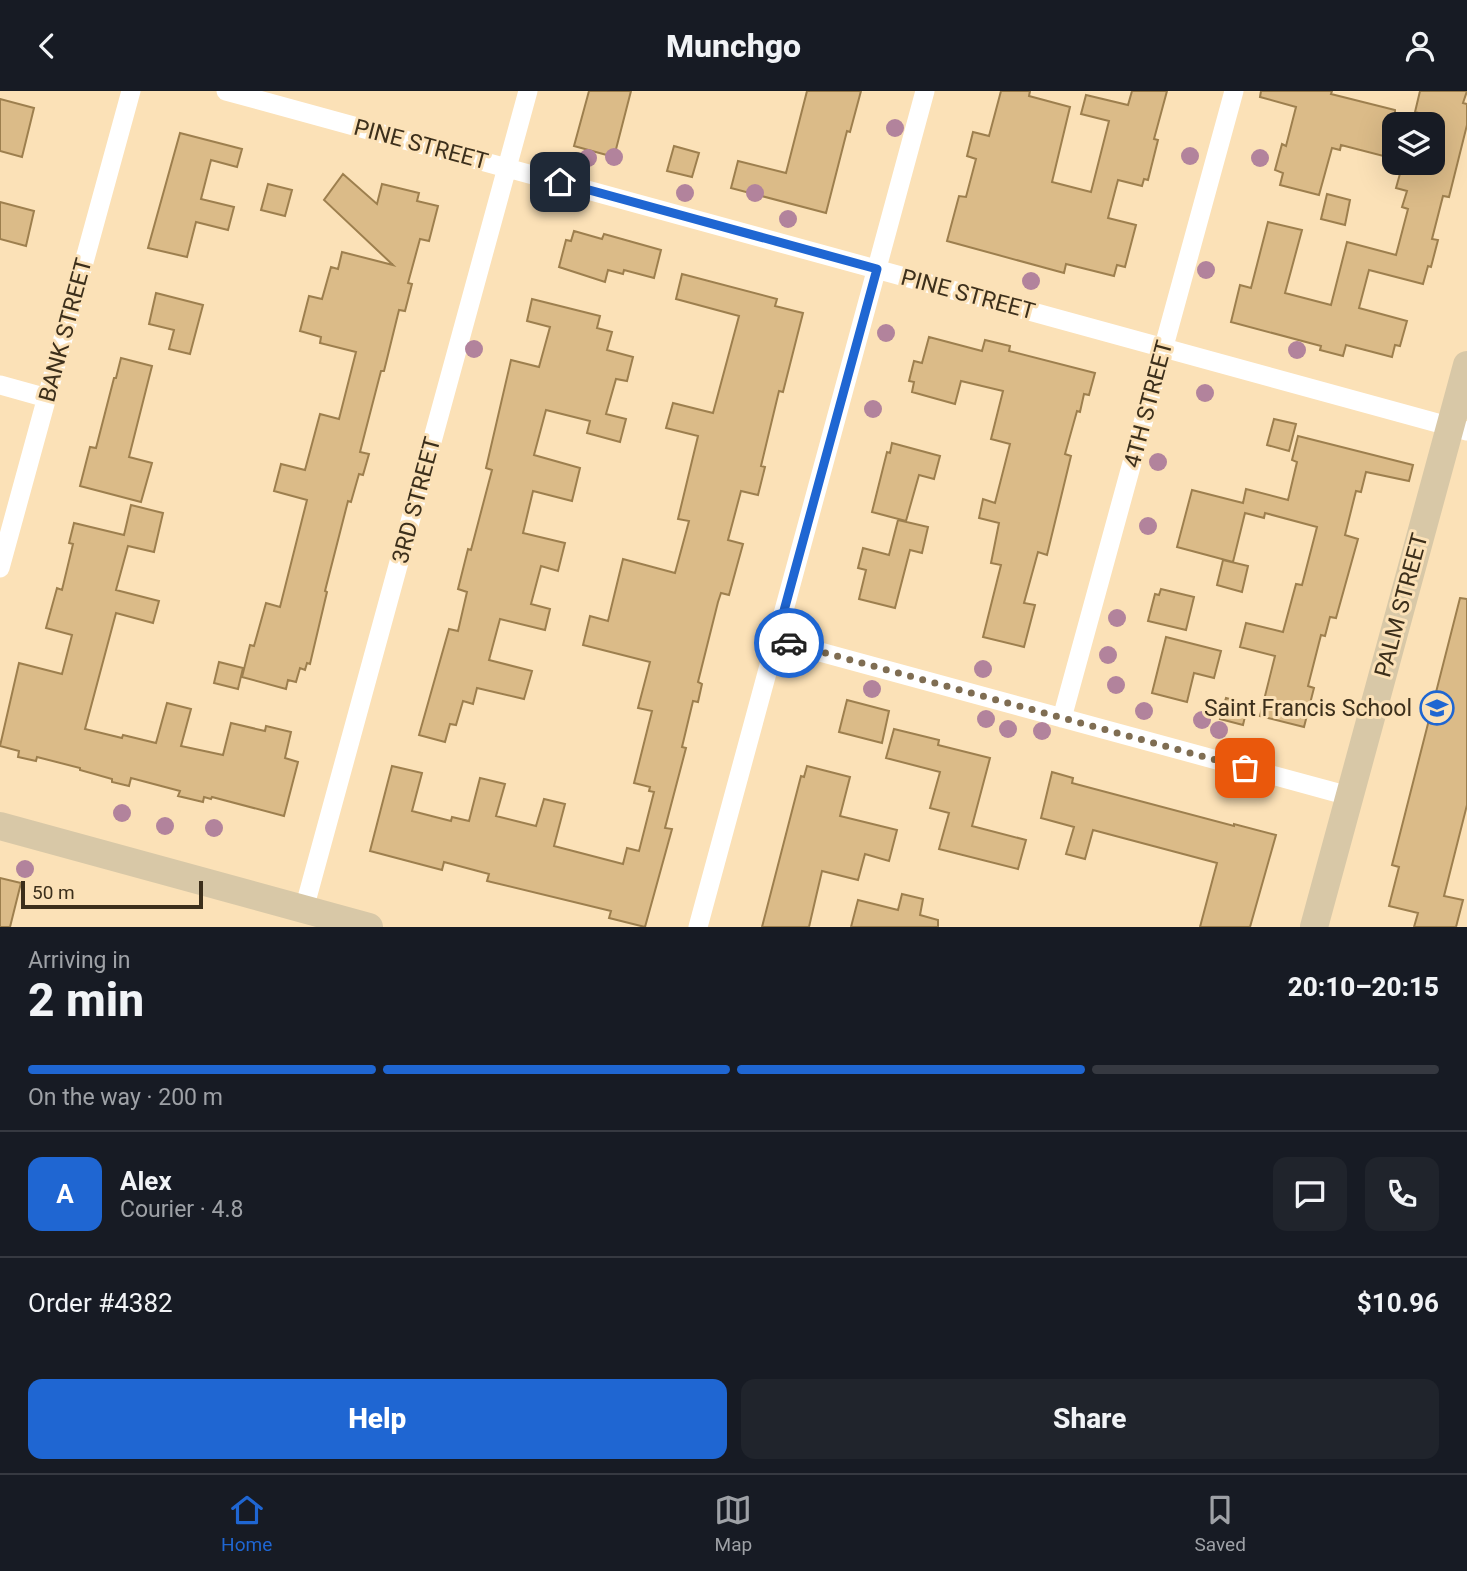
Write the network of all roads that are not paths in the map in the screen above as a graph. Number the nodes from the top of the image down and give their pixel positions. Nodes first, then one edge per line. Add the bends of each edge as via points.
1 (131, 91) edge
2 (226, 91) edge
3 (528, 91) edge
4 (925, 91) edge
5 (1234, 91) edge
6 (507, 168) junction
7 (877, 269) junction
8 (1164, 347) junction
9 (1467, 365) edge
10 (0, 385) edge
11 (47, 398) junction
12 (1459, 428) edge
13 (0, 568) edge
14 (776, 640) junction
15 (1062, 718) junction
16 (1349, 796) junction
17 (0, 826) edge
18 (304, 909) junction
19 (369, 927) edge
20 (698, 927) edge
21 (1314, 927) edge

1 - 11 street, BANK STREET
2 - 6 street, PINE STREET
3 - 6 street, 3RD STREET
4 - 7 street
5 - 8 street, 4TH STREET
6 - 7 street, PINE STREET
6 - 18 street, 3RD STREET
7 - 8 street, PINE STREET
7 - 14 street
8 - 12 street, PINE STREET
8 - 15 street, 4TH STREET
9 - 12 street, PALM STREET
10 - 11 street
11 - 13 street, BANK STREET
12 - 16 street, PALM STREET
14 - 15 street
14 - 20 street
15 - 16 street
16 - 21 street, PALM STREET
17 - 18 street
18 - 19 street

